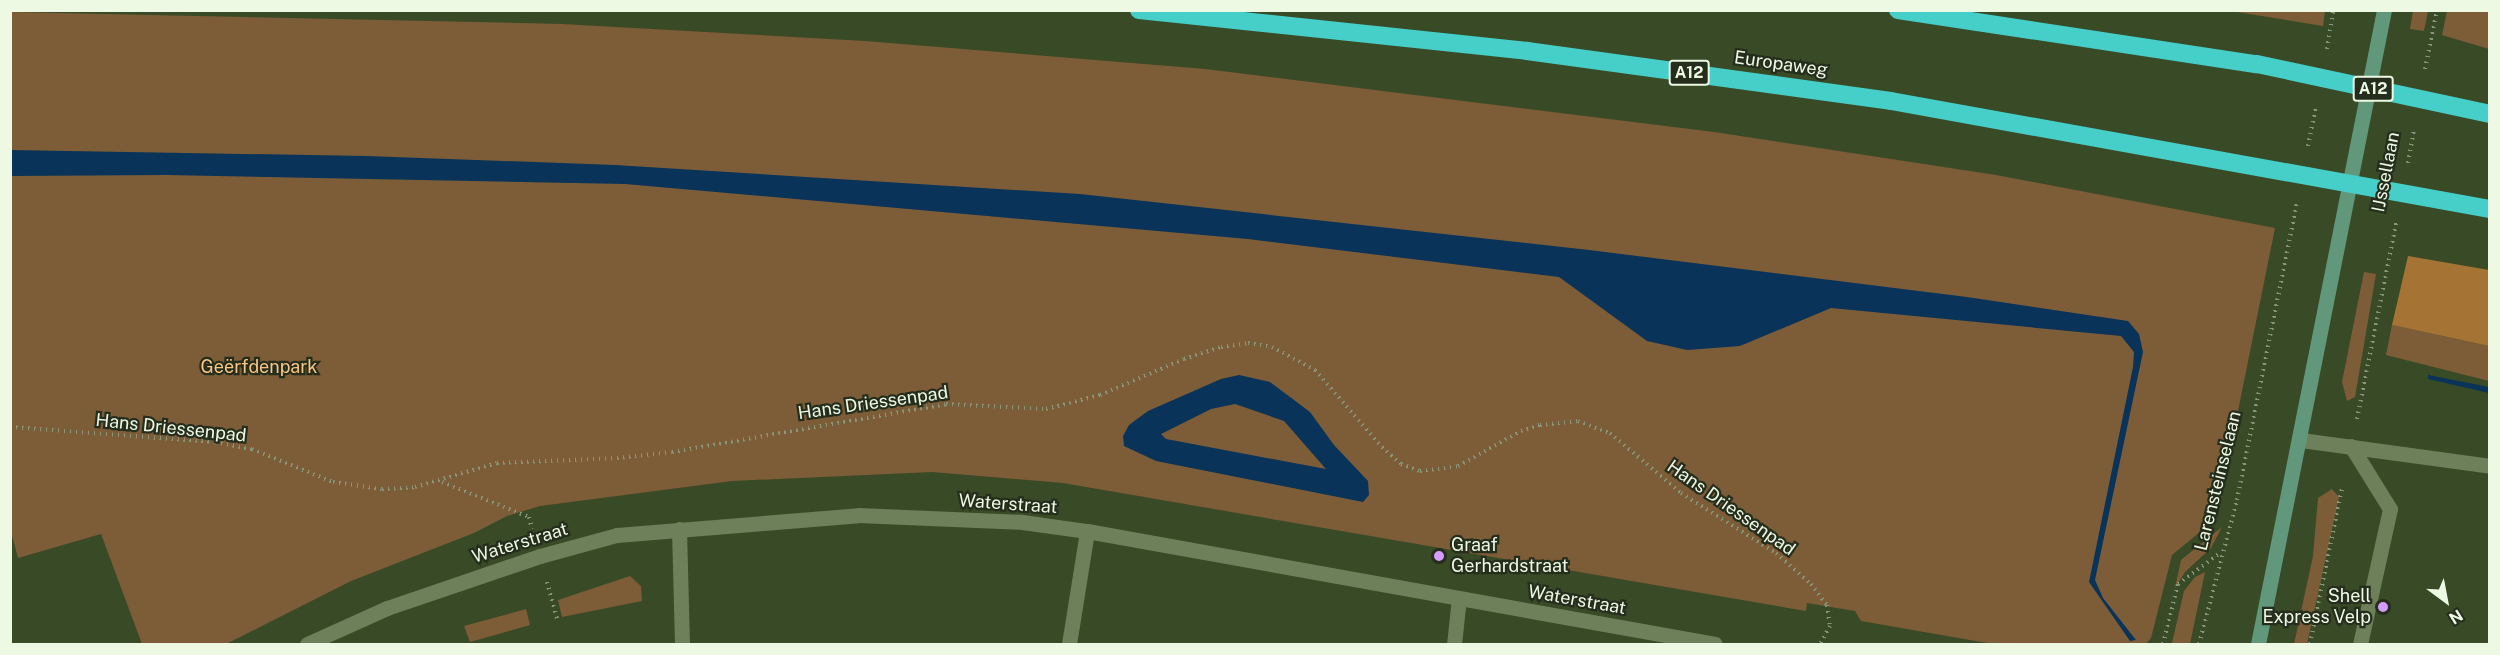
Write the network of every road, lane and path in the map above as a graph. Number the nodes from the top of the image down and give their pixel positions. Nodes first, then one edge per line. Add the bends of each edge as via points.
1 (1139, 10) edge
2 (1898, 10) edge
3 (2333, 10) edge
4 (2384, 10) edge
5 (2437, 10) edge
6 (2326, 54) dead end
7 (2424, 74) dead end
8 (2317, 100) dead end
9 (2489, 114) edge
10 (2416, 119) dead end
11 (2306, 157) dead end
12 (2405, 176) dead end
13 (2299, 192) dead end
14 (2490, 209) edge
15 (2397, 221) dead end
16 (10, 427) edge
17 (2301, 440) junction
18 (2351, 446) junction
19 (2490, 466) edge
20 (441, 482) junction
21 (529, 517) dead end
22 (679, 529) junction
23 (1087, 531) junction
24 (2221, 552) junction
25 (1459, 598) junction
26 (307, 645) edge
27 (682, 645) edge
28 (1069, 645) edge
29 (1454, 645) edge
30 (1715, 645) edge
31 (1820, 645) edge
32 (2163, 645) edge
33 (2199, 645) edge
34 (2258, 645) edge
35 (2310, 645) edge
36 (2360, 645) edge

1 - 14 highway, Europaweg / A12 via 1527,51 1868,98
2 - 9 highway, A12 via 2257,64
3 - 6 path
4 - 17 main road, IJssellaan
5 - 7 path
8 - 11 path
10 - 12 path, IJssellaan
13 - 24 path, Larensteinselaan via 2237,500
15 - 18 path, IJssellaan
16 - 20 path, Hans Driessenpad via 214,442 252,449 312,474 355,486 382,489
17 - 18 street
17 - 34 main road
18 - 19 street
18 - 35 path
18 - 36 street via 2390,509
20 - 21 path
20 - 31 path, Hans Driessenpad via 497,463 672,452 946,404 1046,409 1100,395 1212,350 1248,343 1288,353 1315,370 1382,447 1401,464 1420,471 1458,466 1521,431 1540,425 1578,421 1610,433 1681,493 1776,553 1811,584 1827,605 1830,626
22 - 23 street, Waterstraat via 858,515 1022,522
22 - 26 street, Waterstraat via 617,535 540,556 387,608
22 - 27 street
23 - 25 street, Waterstraat
23 - 28 street
24 - 32 path via 2178,584
24 - 33 path, Larensteinselaan
25 - 29 street
25 - 30 street, Waterstraat

